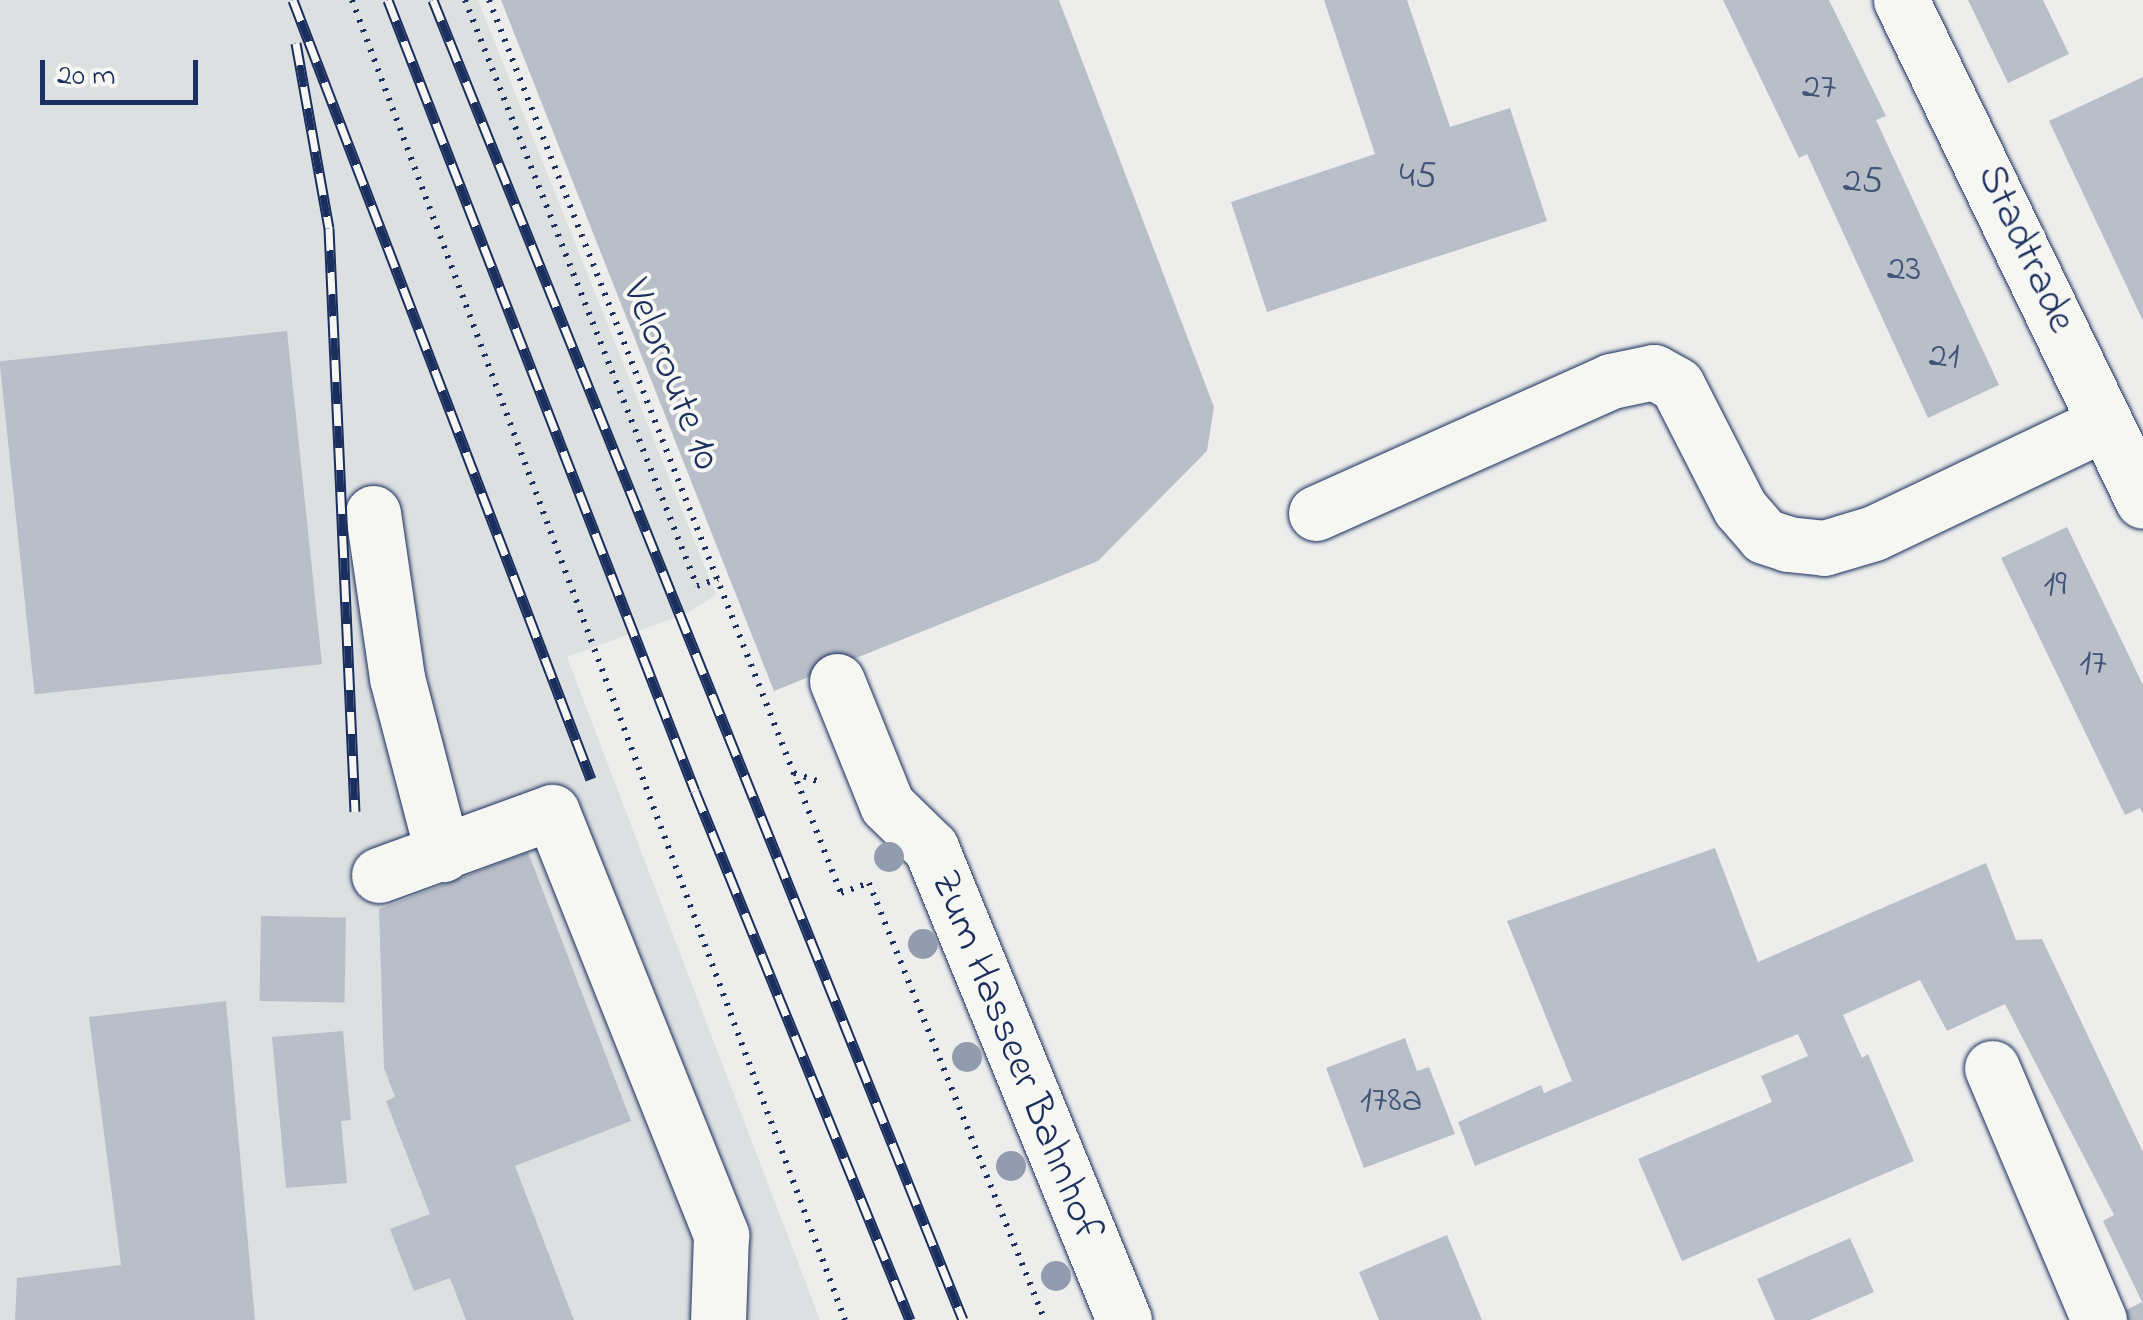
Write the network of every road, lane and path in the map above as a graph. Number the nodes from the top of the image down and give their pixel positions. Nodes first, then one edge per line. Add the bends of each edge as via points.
1 (352, 0) edge
2 (466, 0) edge
3 (489, 0) edge
4 (1901, 0) edge
5 (2105, 422) junction
6 (2143, 501) edge
7 (373, 513) dead end
8 (1316, 513) dead end
9 (718, 578) junction
10 (837, 681) dead end
11 (442, 854) junction
12 (378, 875) dead end
13 (1992, 1068) dead end
14 (718, 1320) edge
15 (845, 1320) edge
16 (1045, 1320) edge
17 (1124, 1320) edge
18 (2099, 1320) edge

1 - 15 path
2 - 9 path via 697,586
3 - 9 path, Veloroute 10
4 - 5 street, Stadtrade
5 - 6 street, Stadtrade
5 - 8 street via 1874,533 1824,548 1764,536 1740,508 1677,385 1654,372 1611,380
7 - 11 street via 398,678
9 - 16 path, Veloroute 10 via 841,893 869,882
10 - 17 street, Zum Hasseer Bahnhof via 887,806 931,848
11 - 12 street
11 - 14 street via 552,812 721,1235
13 - 18 street

